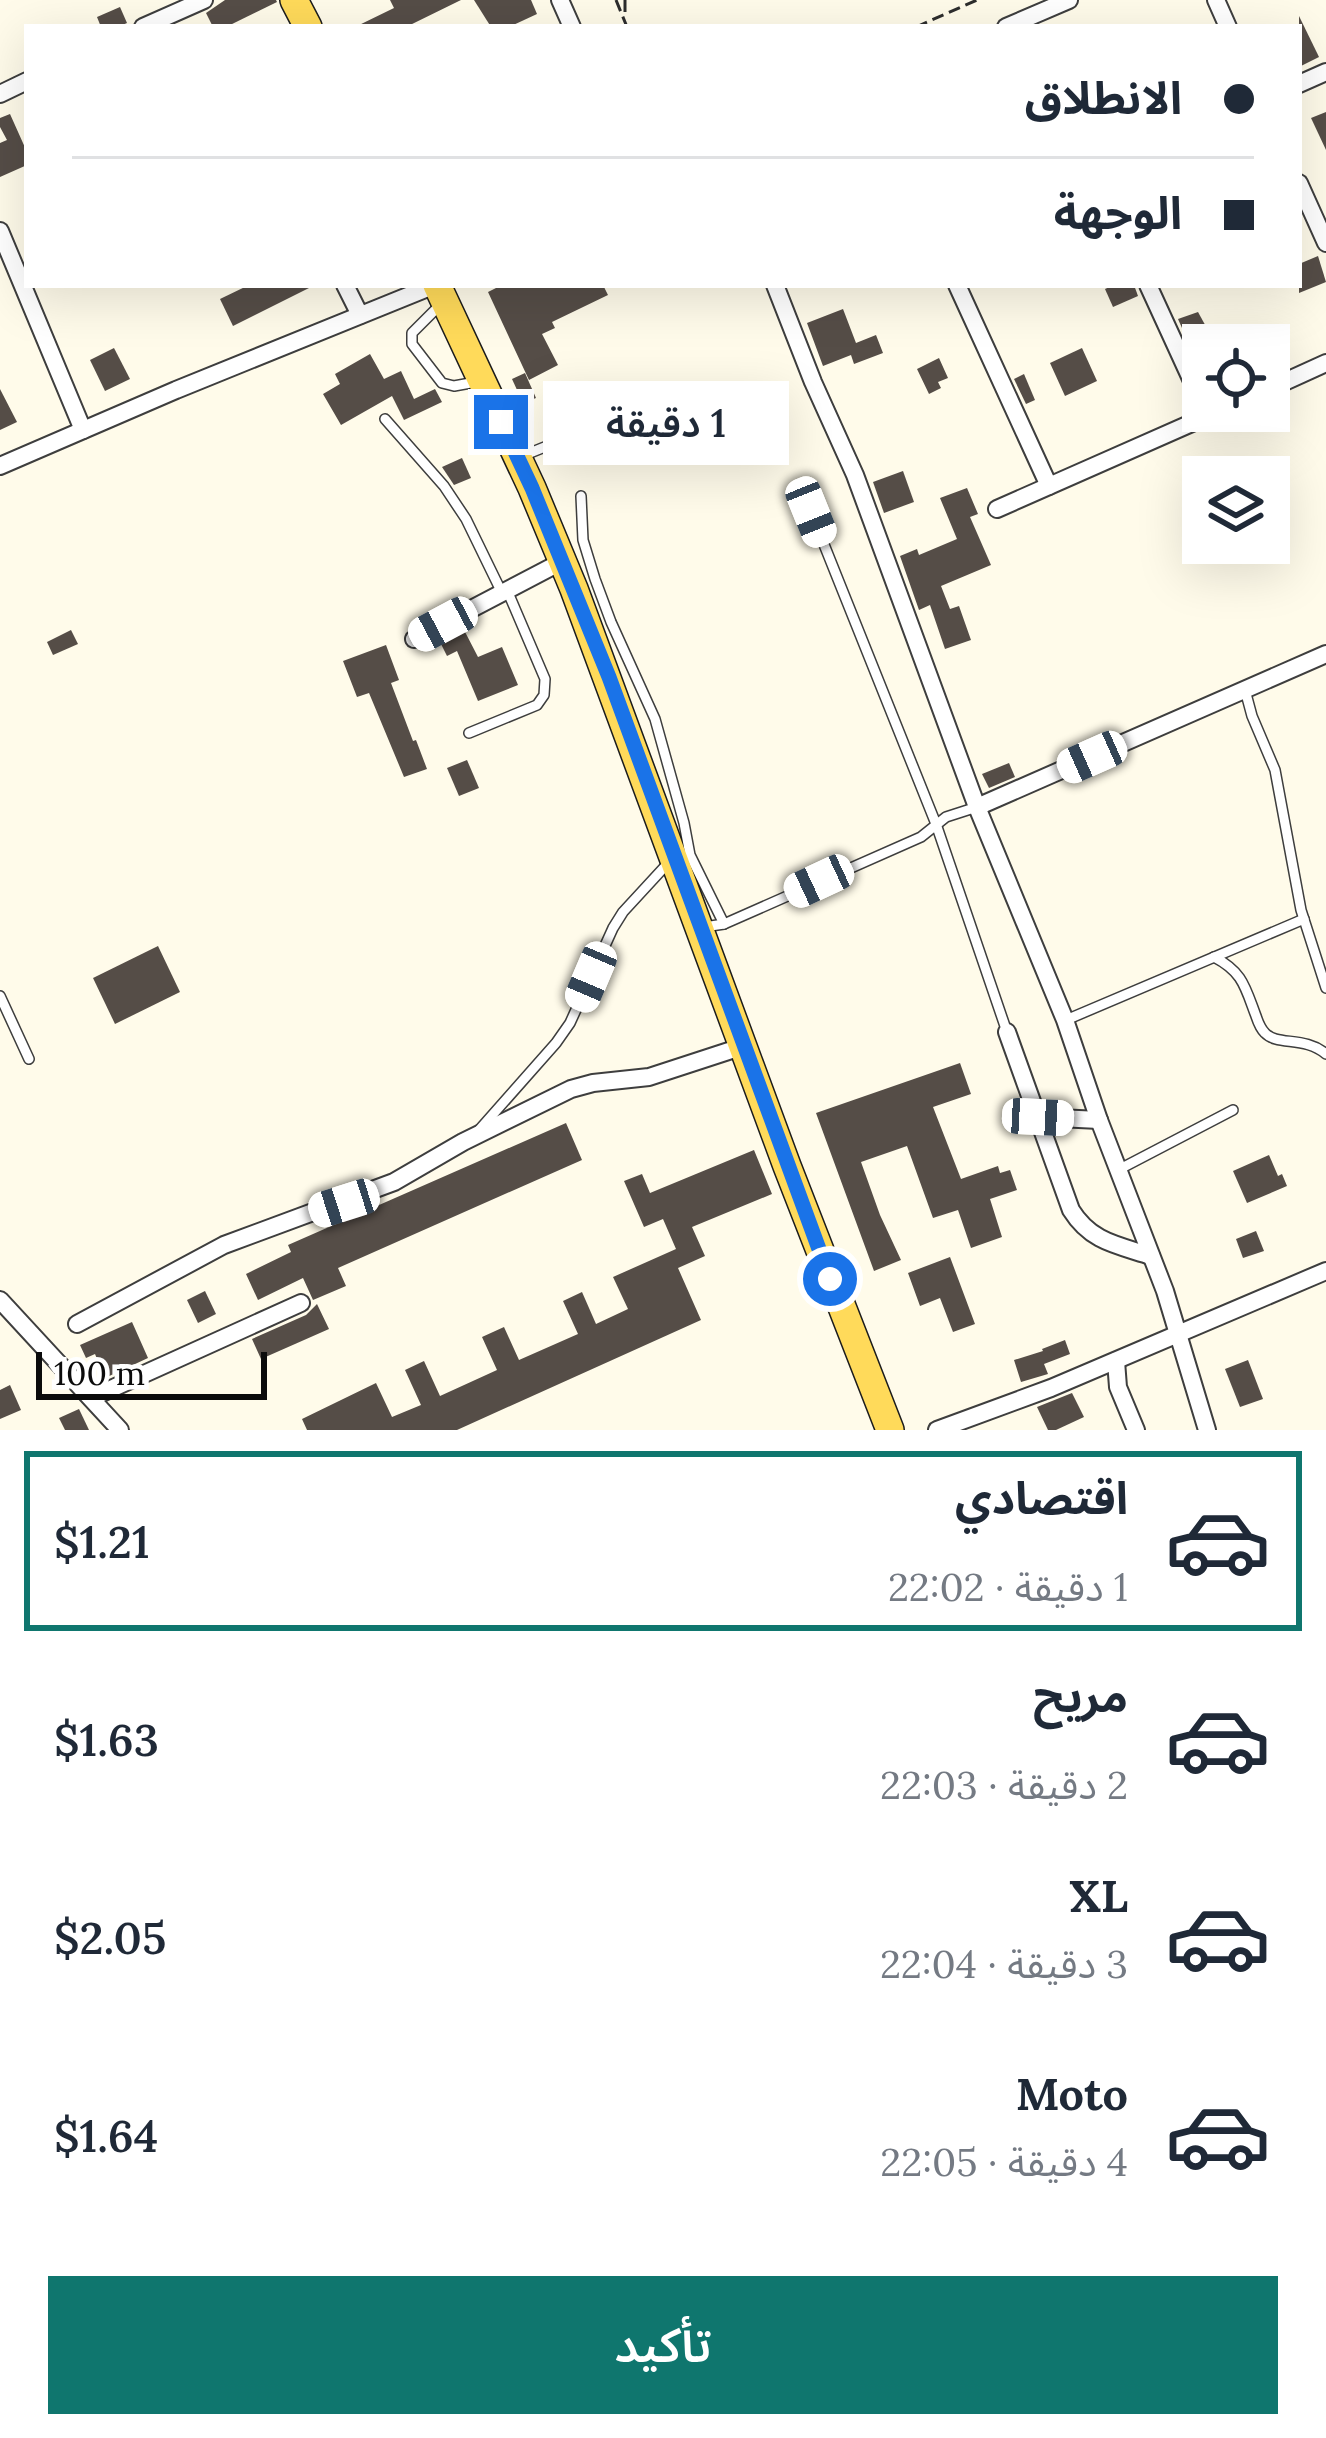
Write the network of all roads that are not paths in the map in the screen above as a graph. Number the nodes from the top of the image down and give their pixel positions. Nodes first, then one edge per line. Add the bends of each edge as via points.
1 (204, 0) edge
2 (1056, 3) edge
3 (150, 24) edge
4 (1021, 24) edge
5 (1302, 189) edge
6 (0, 231) edge
7 (1324, 235) edge
8 (346, 288) edge
9 (776, 288) edge
10 (958, 288) edge
11 (1149, 288) edge
12 (439, 290) edge
13 (360, 315) junction
14 (1182, 355) edge
15 (1326, 364) edge
16 (481, 380) junction
17 (1290, 380) edge
18 (626, 414) dead end
19 (386, 419) dead end
20 (1182, 424) edge
21 (83, 430) junction
22 (518, 458) junction
23 (0, 466) edge
24 (1049, 486) junction
25 (581, 496) dead end
26 (997, 509) dead end
27 (811, 512) dead end
28 (561, 562) junction
29 (504, 591) junction
30 (414, 639) dead end
31 (1326, 654) edge
32 (1245, 690) junction
33 (469, 733) dead end
34 (977, 807) junction
35 (936, 824) junction
36 (674, 857) junction
37 (1304, 919) junction
38 (712, 926) junction
39 (1214, 957) junction
40 (1326, 988) edge
41 (0, 996) edge
42 (1065, 1020) junction
43 (1007, 1032) joint
44 (744, 1046) junction
45 (1326, 1054) edge
46 (29, 1059) dead end
47 (1233, 1110) dead end
48 (1038, 1117) junction
49 (1100, 1120) junction
50 (475, 1135) junction
51 (1118, 1170) junction
52 (1151, 1256) junction
53 (1326, 1271) edge
54 (0, 1300) edge
55 (301, 1303) dead end
56 (77, 1324) dead end
57 (1180, 1333) junction
58 (1116, 1360) junction
59 (91, 1398) junction
60 (120, 1430) edge
61 (890, 1430) edge
62 (937, 1430) edge
63 (1136, 1430) edge
64 (1207, 1430) edge

1 - 3 street
2 - 4 street
5 - 7 street
6 - 21 street
8 - 13 street
9 - 34 street via 855,475
10 - 24 street
11 - 14 street
12 - 13 street
12 - 16 main road
12 - 16 lane via 412,344 442,383
13 - 21 street
15 - 17 street
16 - 22 main road
18 - 22 lane
19 - 29 lane via 444,486
20 - 24 street
21 - 23 street
22 - 28 main road
24 - 26 street
25 - 38 lane via 595,579 656,719
27 - 35 lane
28 - 29 street
28 - 36 main road
29 - 30 street
29 - 33 lane via 545,679 544,695
31 - 32 street
32 - 34 street
32 - 37 lane via 1275,770
34 - 35 lane
34 - 42 street
35 - 38 lane
35 - 43 lane
36 - 38 main road
36 - 50 lane via 623,912 556,1043
37 - 39 lane
37 - 40 lane
38 - 44 main road
39 - 42 lane
39 - 45 lane via 1241,978 1264,1033
41 - 46 lane
42 - 49 street
43 - 48 street
44 - 50 street via 649,1077 572,1089
44 - 61 main road
47 - 51 lane
48 - 49 street
48 - 52 street via 1082,1226
49 - 51 street
50 - 56 street via 394,1182 224,1245
51 - 52 street
52 - 57 street
53 - 57 street
54 - 59 street
55 - 59 street
57 - 58 street
57 - 64 street
58 - 62 street
58 - 63 street
59 - 60 street

